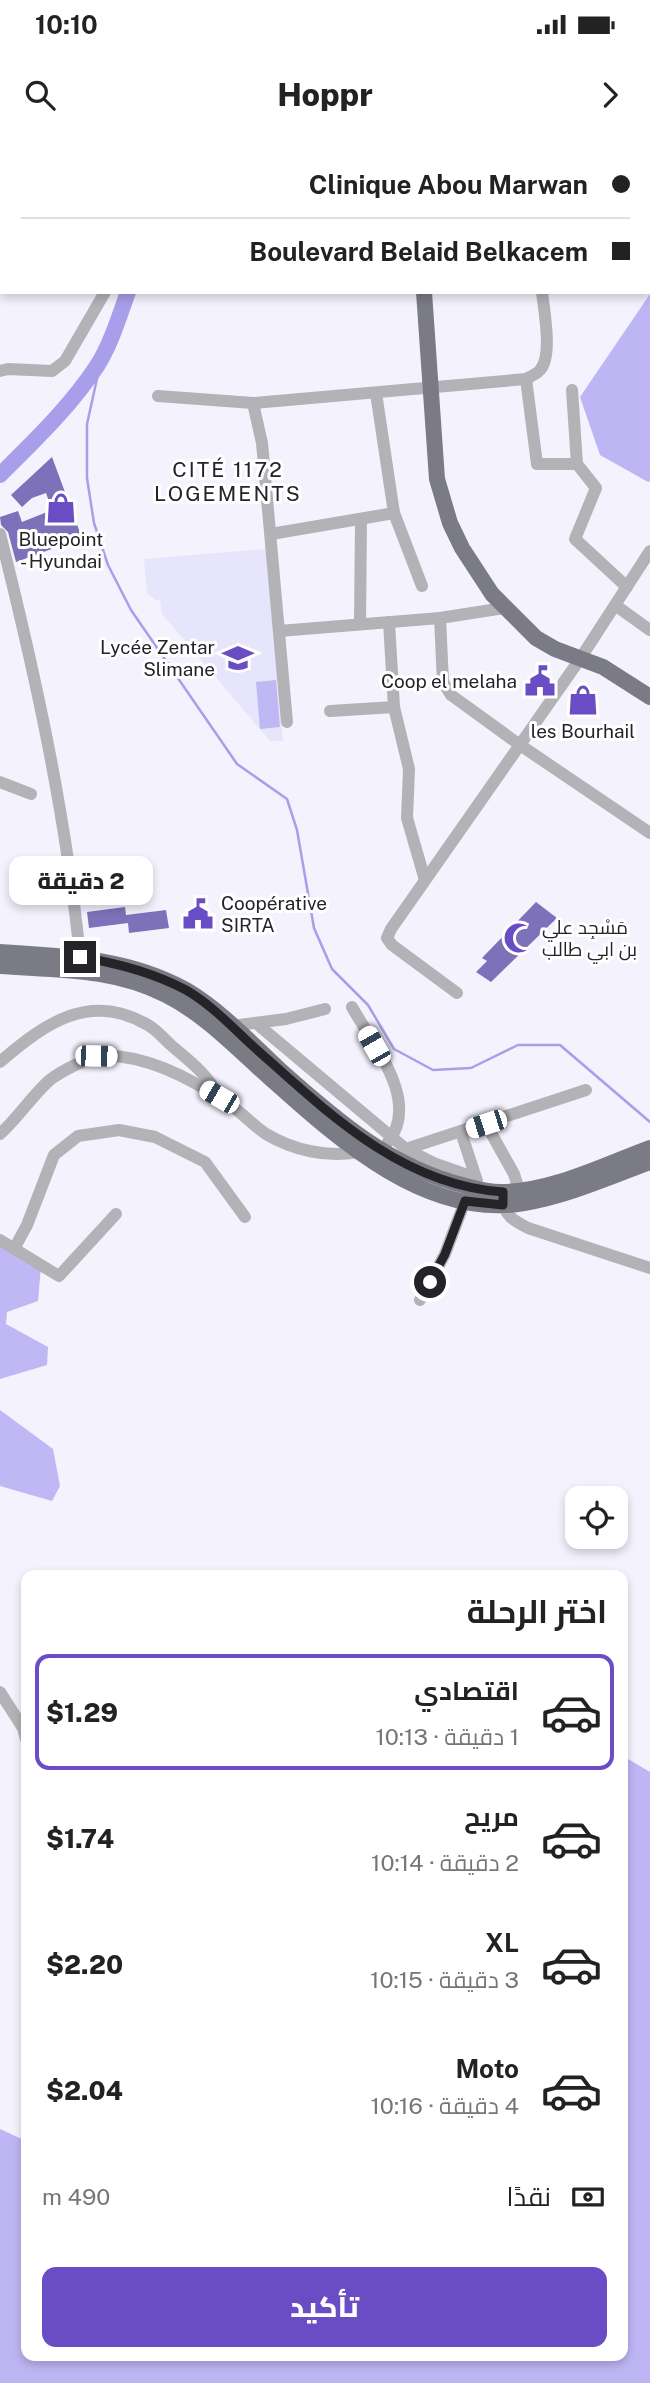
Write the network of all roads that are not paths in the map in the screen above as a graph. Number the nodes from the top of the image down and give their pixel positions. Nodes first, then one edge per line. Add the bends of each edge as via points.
1 (104, 294) edge
2 (424, 294) edge
3 (542, 294) edge
4 (0, 371) edge
5 (526, 379) junction
6 (432, 388) junction
7 (572, 390) dead end
8 (376, 393) junction
9 (158, 396) dead end
10 (253, 403) junction
11 (577, 464) junction
12 (394, 513) junction
13 (361, 520) junction
14 (0, 534) edge
15 (271, 534) junction
16 (650, 551) edge
17 (422, 586) dead end
18 (627, 587) junction
19 (615, 605) junction
20 (504, 608) junction
21 (440, 618) junction
22 (389, 622) junction
23 (360, 624) junction
24 (650, 630) edge
25 (279, 631) junction
26 (580, 659) junction
27 (650, 697) edge
28 (394, 707) junction
29 (330, 711) dead end
30 (287, 722) dead end
31 (520, 745) junction
32 (0, 782) edge
33 (30, 794) dead end
34 (650, 834) edge
35 (425, 880) junction
36 (0, 952) edge
37 (80, 957) junction
38 (0, 966) edge
39 (457, 993) dead end
40 (352, 1007) dead end
41 (325, 1009) dead end
42 (256, 1023) junction
43 (231, 1026) junction
44 (0, 1062) edge
45 (586, 1090) dead end
46 (219, 1097) junction
47 (491, 1131) dead end
48 (461, 1132) junction
49 (0, 1134) edge
50 (392, 1137) junction
51 (650, 1148) edge
52 (406, 1149) junction
53 (381, 1151) junction
54 (358, 1152) junction
55 (650, 1162) edge
56 (477, 1183) junction
57 (521, 1197) junction
58 (503, 1199) junction
59 (465, 1201) junction
60 (116, 1213) dead end
61 (245, 1217) dead end
62 (0, 1240) edge
63 (14, 1249) junction
64 (650, 1268) edge
65 (420, 1300) dead end
66 (0, 1692) edge
67 (21, 1725) edge

1 - 4 street via 65,361 52,371
2 - 6 main road
3 - 5 street via 545,362
5 - 6 street
5 - 11 street via 537,464
6 - 8 street
6 - 20 main road via 442,498 462,548
7 - 11 street
8 - 10 street
8 - 12 street
9 - 10 street
10 - 15 street
11 - 18 street via 596,488 575,539
12 - 13 street
12 - 17 street
13 - 15 street
13 - 23 street
14 - 37 street via 27,644 73,889
15 - 25 street
16 - 18 street
18 - 19 street
19 - 24 street
19 - 26 street
20 - 21 street
20 - 26 main road via 536,638
21 - 22 street
21 - 31 street via 446,689
22 - 23 street
22 - 28 street
23 - 25 street
25 - 30 street
26 - 27 main road via 603,667
26 - 31 street
28 - 29 street
28 - 35 street via 409,769 407,818
31 - 34 street
31 - 35 street
32 - 33 street
35 - 39 street via 387,938
36 - 37 main road
37 - 43 main road via 112,962 169,982 188,991
38 - 54 main road via 110,975 166,995 211,1025
40 - 50 street via 395,1084 401,1118
41 - 42 street
42 - 43 street
42 - 50 street
43 - 53 main road via 337,1120
44 - 46 street via 65,1017 95,1008 108,1010 148,1025 211,1080
45 - 48 street
46 - 49 street via 179,1074 144,1062 96,1056 51,1079
46 - 54 street via 266,1133 295,1147 337,1156
47 - 57 street
48 - 52 street
48 - 56 street
50 - 52 street
50 - 53 street
51 - 57 main road
52 - 56 street
53 - 56 main road via 428,1175
54 - 59 main road via 424,1188
55 - 57 main road via 555,1196
56 - 58 main road
57 - 58 main road
58 - 59 main road
58 - 64 street via 513,1221 527,1228
59 - 65 street via 445,1254
60 - 63 street via 59,1276
61 - 63 street via 205,1162 155,1137 119,1130 78,1136 54,1155
62 - 63 street
66 - 67 street

